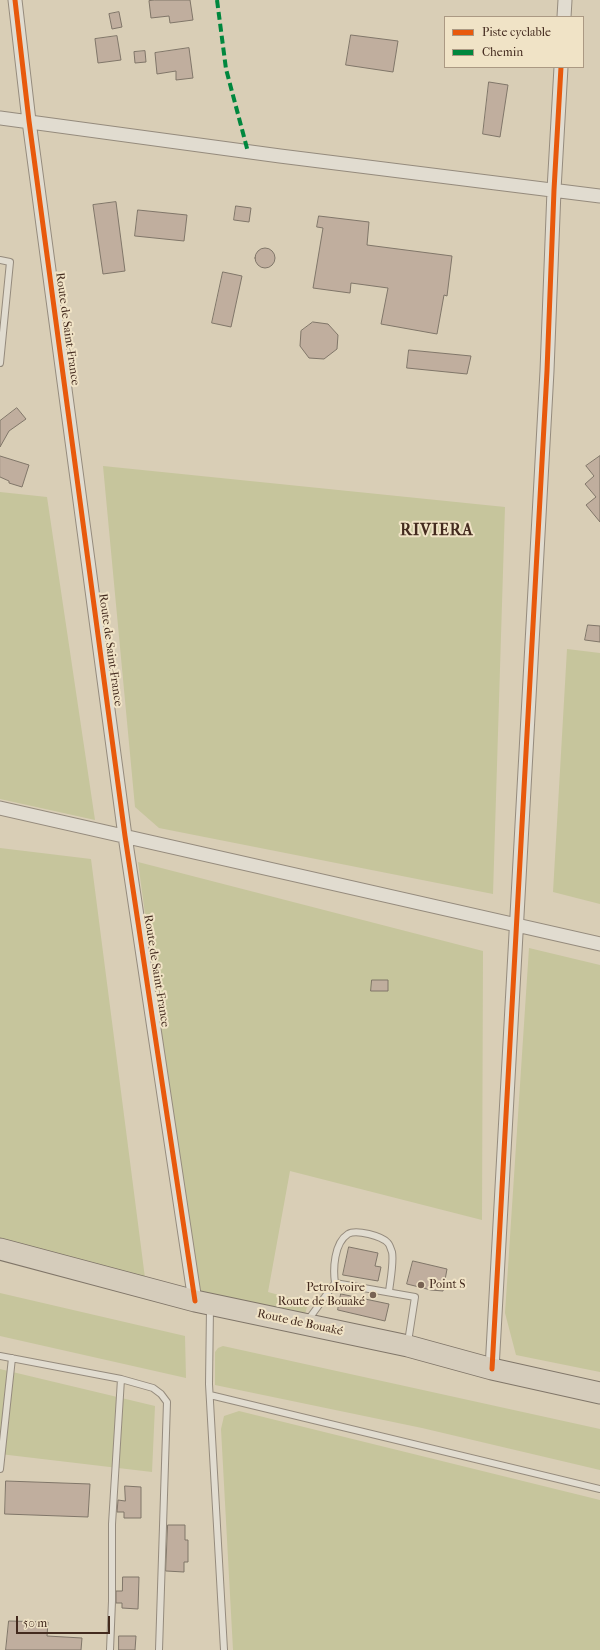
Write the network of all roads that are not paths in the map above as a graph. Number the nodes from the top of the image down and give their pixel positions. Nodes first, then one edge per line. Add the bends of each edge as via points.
1 (15, 0) edge
2 (565, 0) edge
3 (564, 16) edge
4 (561, 68) edge
5 (0, 118) edge
6 (29, 121) junction
7 (554, 190) junction
8 (600, 196) edge
9 (0, 260) edge
10 (2, 335) edge
11 (0, 363) edge
12 (0, 808) edge
13 (125, 836) junction
14 (516, 925) junction
15 (600, 944) edge
16 (0, 1249) edge
17 (335, 1283) junction
18 (388, 1292) junction
19 (203, 1303) junction
20 (305, 1324) junction
21 (408, 1346) junction
22 (0, 1356) edge
23 (12, 1358) junction
24 (492, 1369) junction
25 (121, 1379) junction
26 (600, 1393) edge
27 (210, 1395) junction
28 (0, 1468) edge
29 (600, 1489) edge
30 (110, 1650) edge
31 (159, 1650) edge
32 (224, 1650) edge

1 - 6 street, Route de Saint-France
2 - 3 street
4 - 7 street
5 - 6 street
6 - 7 street
6 - 13 street, Route de Saint-France
7 - 8 street
7 - 14 street
9 - 10 lane via 10,262
10 - 11 lane
12 - 13 street
13 - 14 street
13 - 19 street, Route de Saint-France
14 - 15 street
14 - 24 street
16 - 19 highway, Route de Bouaké
17 - 18 lane
17 - 18 lane via 333,1266 337,1250 348,1234 356,1231 380,1237 388,1243 392,1253
17 - 20 lane
18 - 21 lane via 415,1297
19 - 20 highway, Route de Bouaké
19 - 27 lane
20 - 21 highway, Route de Bouaké
21 - 24 highway, Route de Bouaké
22 - 23 lane
23 - 25 lane
23 - 28 lane
24 - 26 highway, Route de Bouaké
25 - 30 lane via 112,1524
25 - 31 lane via 153,1388 167,1402
27 - 29 lane
27 - 32 lane

